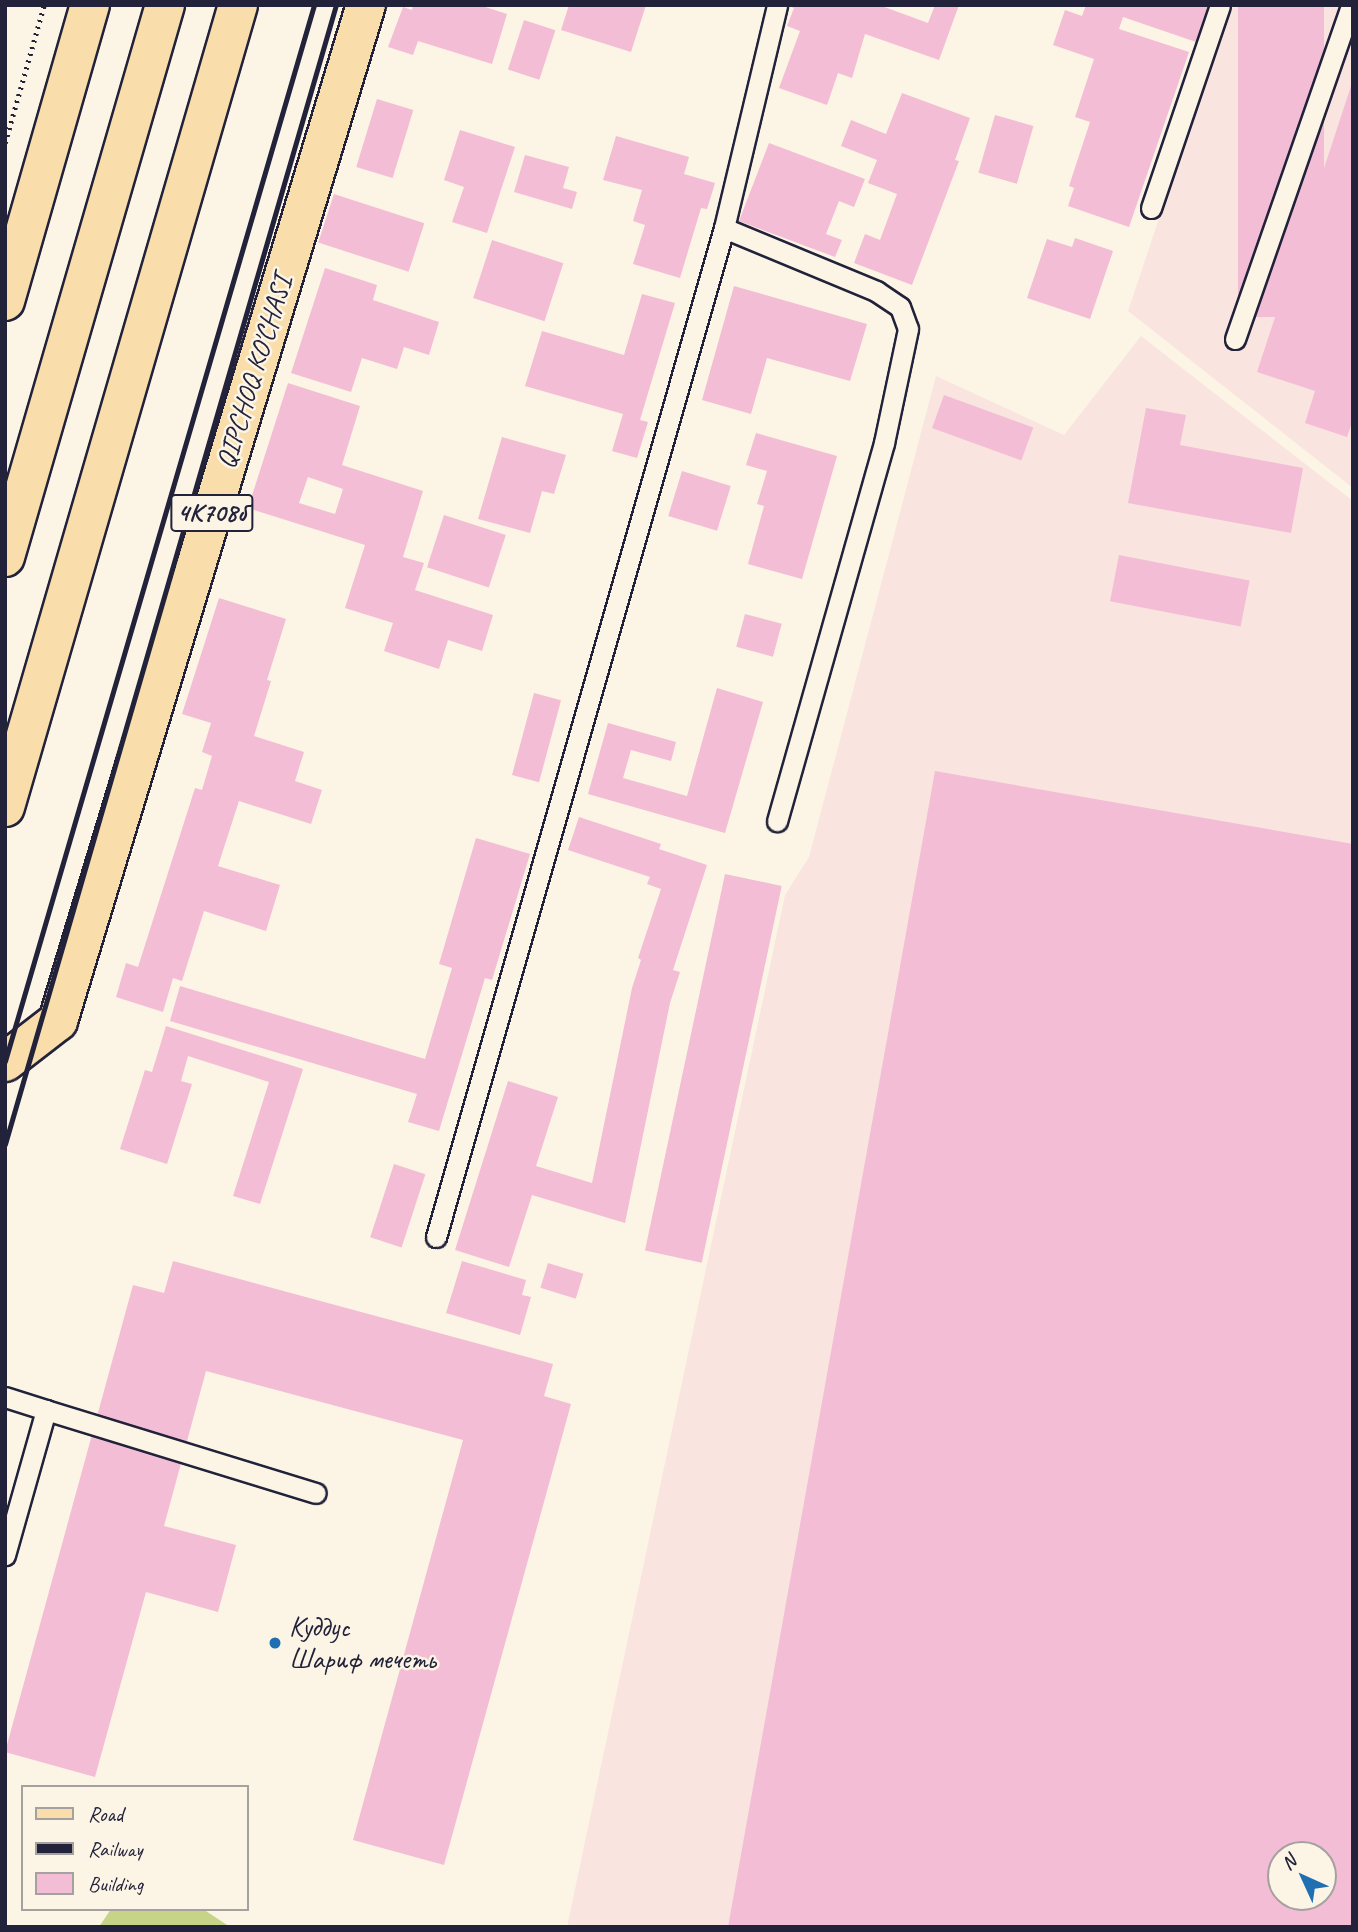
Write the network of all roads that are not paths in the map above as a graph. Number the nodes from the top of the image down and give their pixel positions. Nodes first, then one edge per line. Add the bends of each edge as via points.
1 (90, 5) edge
2 (165, 5) edge
3 (238, 5) edge
4 (366, 5) edge
5 (777, 5) edge
6 (1220, 5) edge
7 (1351, 5) edge
8 (1151, 208) dead end
9 (724, 228) junction
10 (5, 302) edge
11 (1235, 339) dead end
12 (5, 557) edge
13 (5, 807) edge
14 (777, 821) dead end
15 (5, 1062) edge
16 (436, 1237) dead end
17 (5, 1396) edge
18 (46, 1410) junction
19 (316, 1493) dead end
20 (5, 1555) edge

1 - 10 main road
2 - 12 main road
3 - 13 main road
4 - 15 main road, QIPCHOQ KO'CHASI / 4К708б via 58,1021
5 - 9 lane
6 - 8 lane
7 - 11 lane
9 - 14 lane via 876,291 900,307 908,329 884,443
9 - 16 lane
17 - 18 lane
18 - 19 lane
18 - 20 lane

